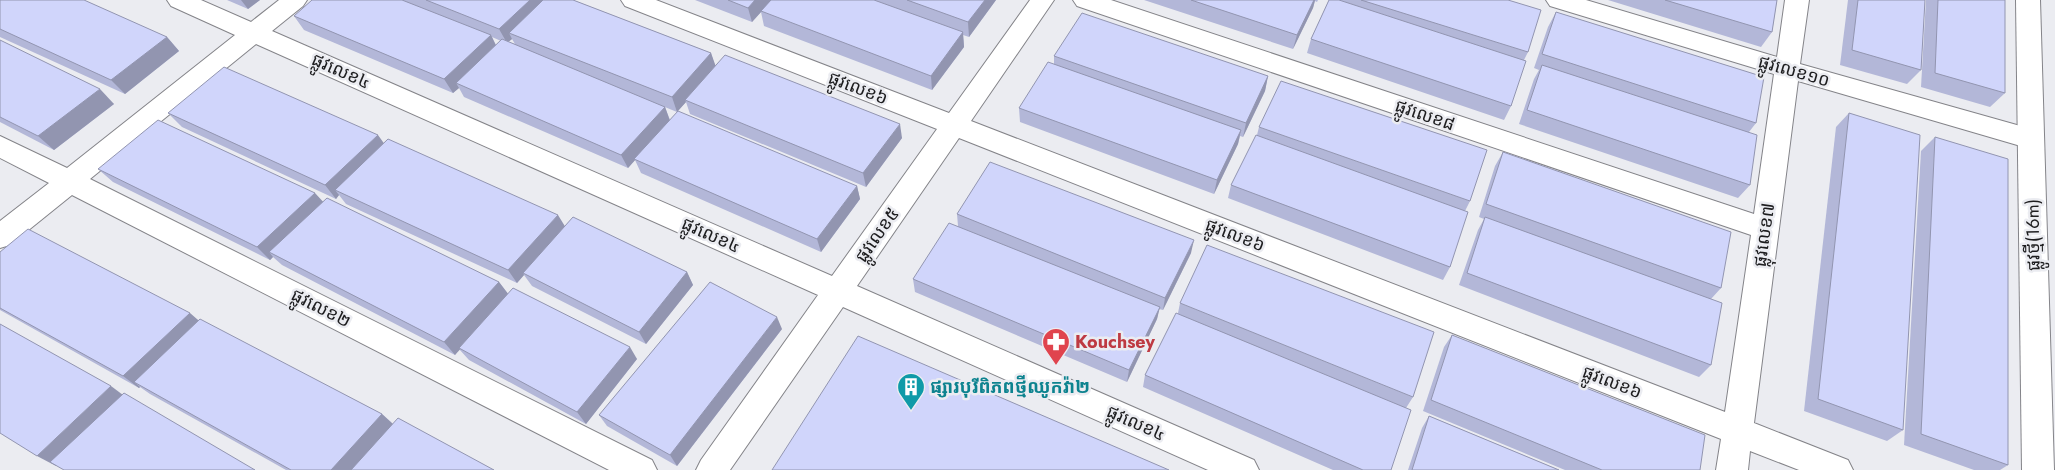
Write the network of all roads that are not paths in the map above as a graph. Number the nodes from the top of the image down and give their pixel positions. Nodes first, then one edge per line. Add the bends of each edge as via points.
1 (179, 0) edge
2 (295, 0) edge
3 (633, 0) edge
4 (1042, 0) edge
5 (1085, 0) edge
6 (1558, 0) edge
7 (1796, 0) edge
8 (2028, 0) edge
9 (254, 33) junction
10 (1787, 69) junction
11 (954, 125) junction
12 (2031, 139) junction
13 (0, 146) edge
14 (69, 182) junction
15 (1765, 229) junction
16 (0, 237) edge
17 (838, 291) junction
18 (1737, 431) junction
19 (641, 470) edge
20 (712, 470) edge
21 (1243, 470) edge
22 (1732, 470) edge
23 (1837, 470) edge
24 (2038, 470) edge

1 - 9 street, ផ្លូវលេខ៤
2 - 9 street
3 - 11 street, ផ្លូវលេខ៦
4 - 11 street, ផ្លូវលេខ៥
5 - 15 street, ផ្លូវលេខ៨
6 - 10 street, ផ្លូវលេខ១០
7 - 10 street, ផ្លុវលេខ៧
8 - 12 street, ផ្លូវថ្មី(16m)
9 - 14 street
9 - 17 street, ផ្លូវលេខ៤
10 - 12 street, ផ្លូវលេខ១០
10 - 15 street, ផ្លុវលេខ៧
11 - 17 street, ផ្លូវលេខ៥
11 - 18 street, ផ្លូវលេខ៦
12 - 24 street, ផ្លូវថ្មី(16m)
13 - 14 street, ផ្លូវលេខ២
14 - 16 street
14 - 19 street, ផ្លូវលេខ២
15 - 18 street, ផ្លុវលេខ៧
17 - 20 street, ផ្លូវលេខ៥
17 - 21 street, ផ្លូវលេខ៤
18 - 22 street, ផ្លុវលេខ៧
18 - 23 street, ផ្លូវលេខ៦

